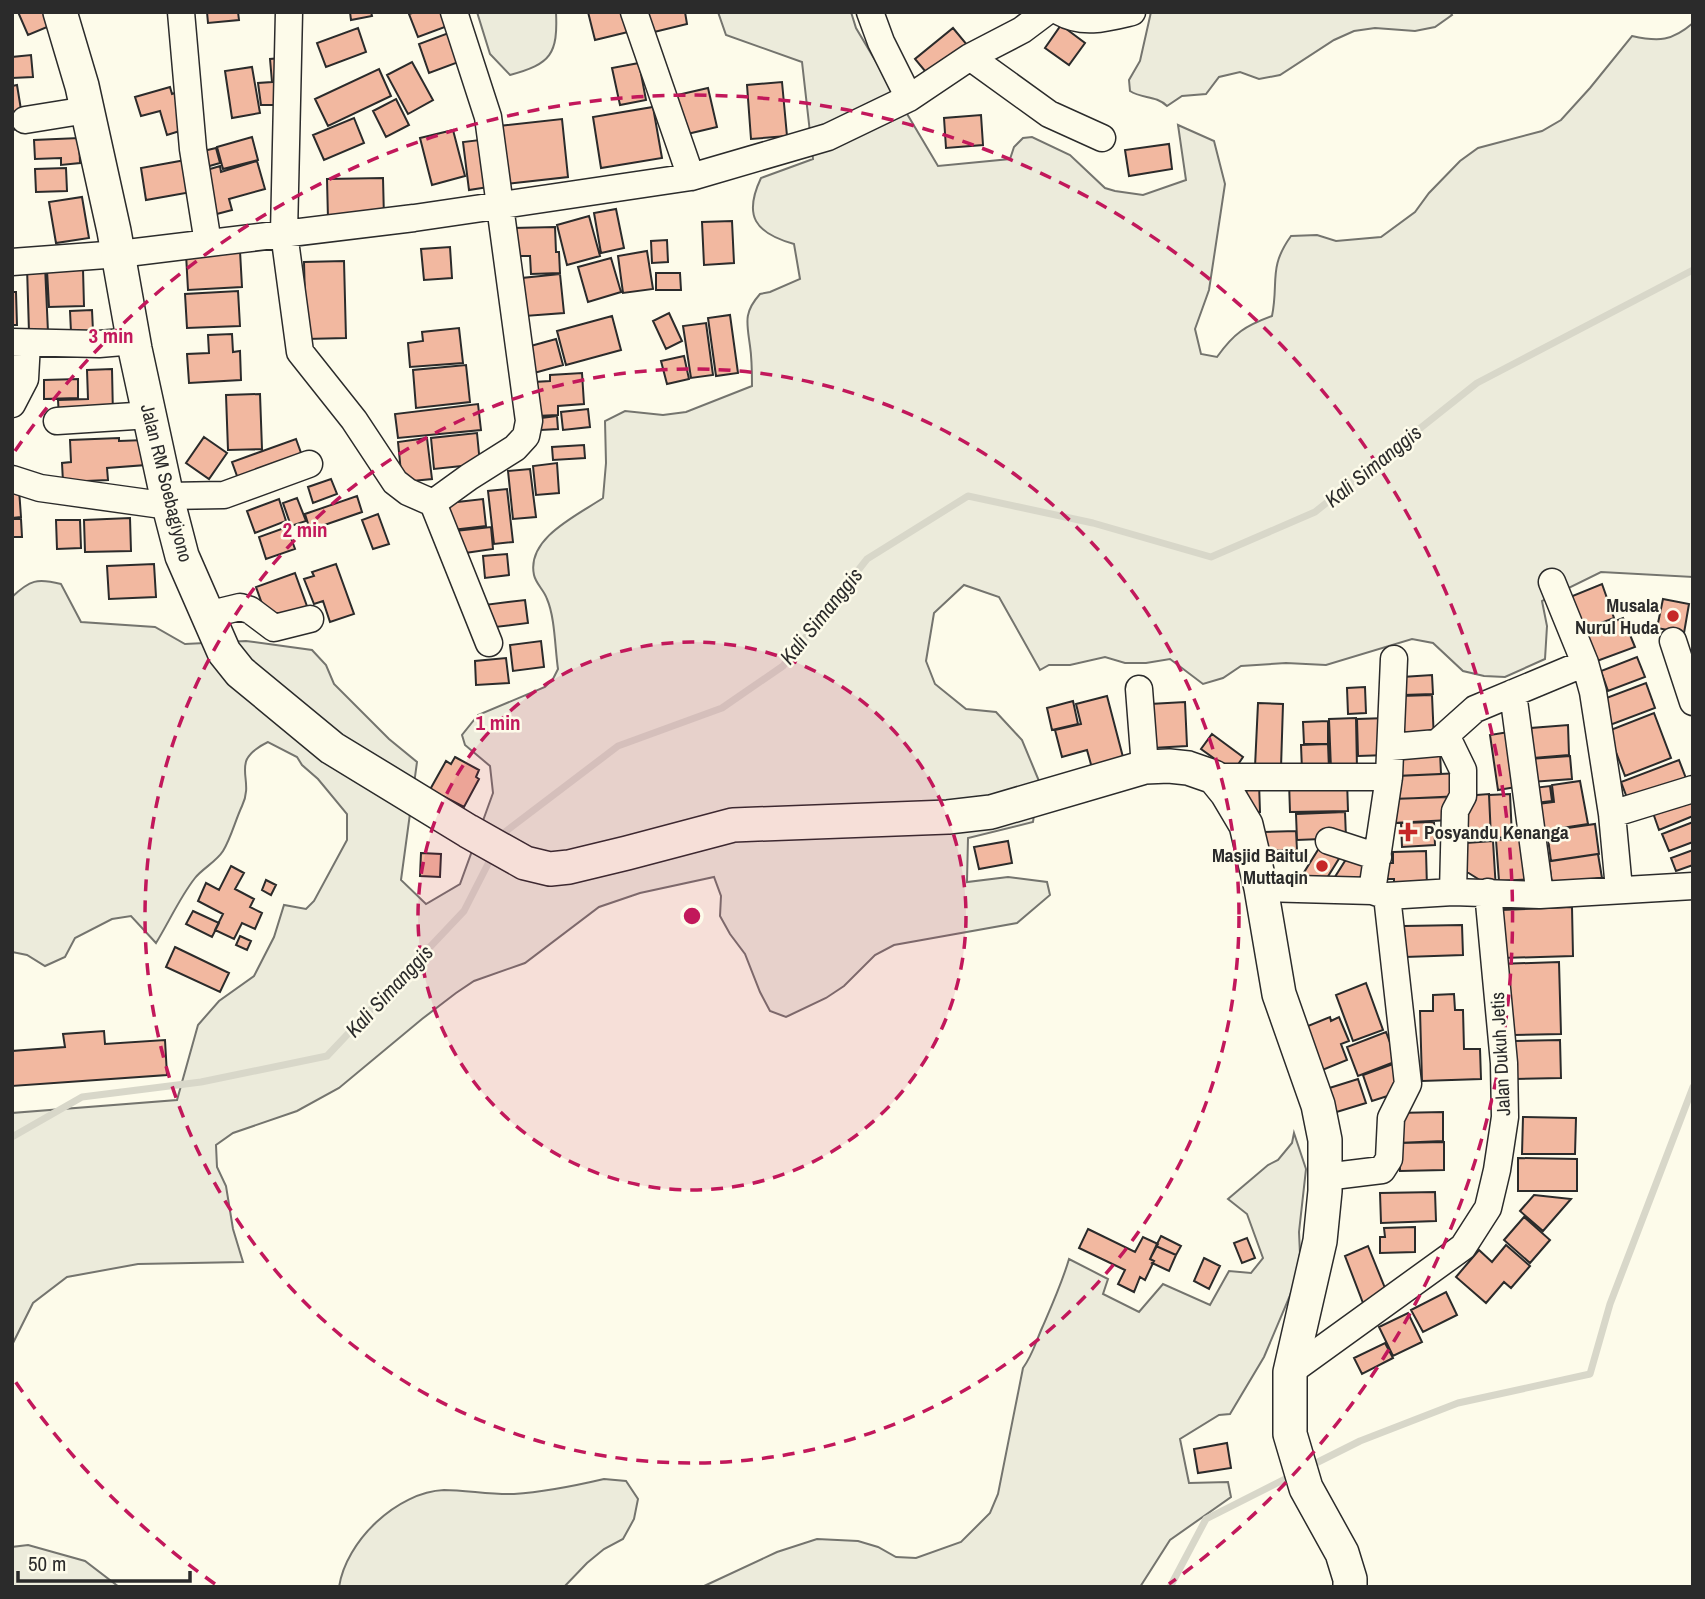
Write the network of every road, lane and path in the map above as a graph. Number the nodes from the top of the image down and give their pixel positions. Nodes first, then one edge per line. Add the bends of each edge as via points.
1 (60, 12) edge
2 (181, 12) edge
3 (289, 12) edge
4 (454, 12) edge
5 (634, 12) edge
6 (870, 12) edge
7 (1046, 12) edge
8 (1060, 12) edge
9 (1132, 12) edge
10 (970, 57) junction
11 (909, 98) junction
12 (88, 110) junction
13 (25, 120) dead end
14 (1102, 138) dead end
15 (691, 177) junction
16 (500, 205) junction
17 (284, 233) junction
18 (208, 243) junction
19 (119, 254) junction
20 (12, 262) edge
21 (135, 341) junction
22 (20, 342) edge
23 (12, 404) edge
24 (150, 415) junction
25 (57, 421) dead end
26 (309, 464) dead end
27 (12, 479) edge
28 (168, 501) junction
29 (433, 503) junction
30 (1552, 582) dead end
31 (207, 615) junction
32 (310, 619) dead end
33 (1673, 641) dead end
34 (489, 643) dead end
35 (1394, 659) dead end
36 (1585, 663) junction
37 (1139, 689) dead end
38 (1513, 693) junction
39 (1693, 702) edge
40 (1446, 734) junction
41 (1391, 747) junction
42 (1145, 767) junction
43 (1214, 777) junction
44 (1389, 777) junction
45 (1693, 789) edge
46 (1612, 814) junction
47 (1329, 841) dead end
48 (1378, 857) junction
49 (1693, 886) edge
50 (1261, 888) junction
51 (1619, 889) junction
52 (1453, 892) junction
53 (1488, 892) junction
54 (1379, 894) junction
55 (1540, 895) junction
56 (1325, 1177) junction
57 (1290, 1372) junction
58 (1350, 1587) edge

1 - 12 main road, Jalan RM Soebagiyono
2 - 18 street via 193,149
3 - 17 street
4 - 16 street via 488,117
5 - 15 street
6 - 11 street
7 - 10 street
8 - 9 street via 1088,20
10 - 11 street
10 - 14 street via 1049,114
11 - 15 street via 828,137
12 - 13 street
12 - 19 main road, Jalan RM Soebagiyono
15 - 16 street
16 - 17 street
16 - 29 street via 529,421 526,436
17 - 18 street
17 - 29 street via 300,352 395,482
18 - 19 street
19 - 20 street
19 - 21 main road, Jalan RM Soebagiyono
21 - 22 street
21 - 24 main road, Jalan RM Soebagiyono
22 - 23 street via 25,379
24 - 25 street
24 - 28 main road, Jalan RM Soebagiyono
26 - 28 street via 224,495
27 - 28 street via 40,488
28 - 31 main road, Jalan RM Soebagiyono via 183,556
29 - 34 street
30 - 36 street
31 - 32 street via 240,607 274,628
31 - 42 main road, Jalan RM Soebagiyono via 224,652 240,672 332,748 468,831 526,863 550,869 733,825 991,812
33 - 39 street
35 - 41 street
36 - 38 street
36 - 46 street
37 - 42 street
38 - 40 street via 1475,709
38 - 55 street
40 - 41 street via 1437,743
40 - 52 street via 1463,770 1463,796 1455,811
41 - 44 street
42 - 43 main road via 1179,767
43 - 44 street
43 - 50 main road via 1246,825
44 - 48 street
45 - 46 street
46 - 51 street
47 - 48 street
48 - 54 street
49 - 51 street
50 - 54 street
50 - 56 main road via 1279,994 1320,1114
51 - 55 street
52 - 53 street
52 - 54 street
53 - 55 street
53 - 57 street, Jalan Dukuh Jetis via 1505,1117 1488,1208 1463,1247
54 - 56 street via 1408,1084 1391,1118 1389,1159 1382,1170
56 - 57 main road via 1320,1241
57 - 58 main road via 1290,1434 1306,1488 1342,1553

